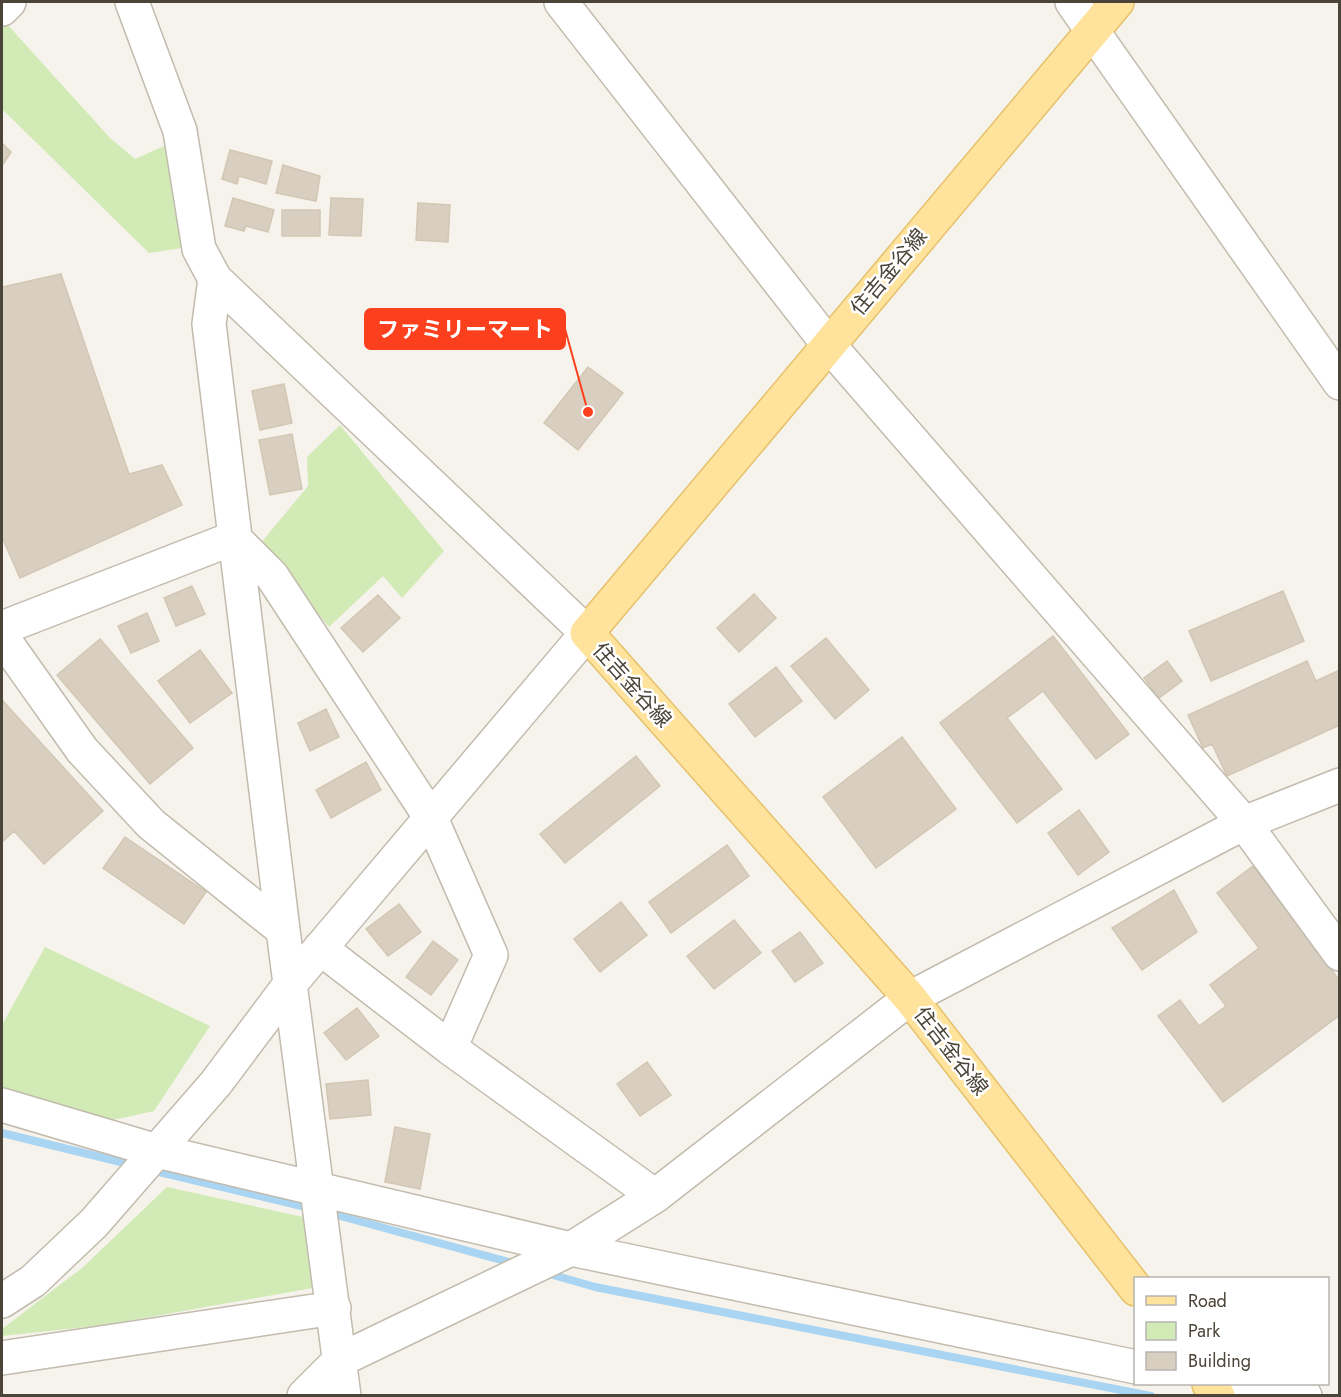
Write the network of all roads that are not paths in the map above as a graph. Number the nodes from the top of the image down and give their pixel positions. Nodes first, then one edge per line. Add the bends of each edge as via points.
1 (9, 2) edge
2 (132, 2) edge
3 (561, 2) edge
4 (1072, 2) edge
5 (1118, 2) edge
6 (2, 9) edge
7 (1094, 30) junction
8 (215, 279) junction
9 (828, 344) junction
10 (1340, 383) edge
11 (234, 538) junction
12 (2, 628) edge
13 (586, 633) junction
14 (2, 637) edge
15 (1340, 785) edge
16 (431, 818) junction
17 (1244, 823) junction
18 (283, 930) junction
19 (320, 948) junction
20 (1340, 954) edge
21 (291, 983) junction
22 (910, 998) junction
23 (450, 1048) junction
24 (2, 1105) edge
25 (157, 1151) junction
26 (655, 1196) junction
27 (318, 1203) junction
28 (562, 1252) junction
29 (1134, 1285) edge
30 (2, 1301) edge
31 (334, 1308) junction
32 (2, 1358) edge
33 (340, 1360) junction
34 (1134, 1367) edge
35 (1234, 1385) edge
36 (304, 1395) edge
37 (344, 1395) edge
38 (1305, 1395) edge

1 - 6 street
2 - 8 street via 180,131 199,249
3 - 9 street
4 - 7 street
5 - 7 main road, 住吉金谷線
7 - 9 main road, 住吉金谷線
7 - 10 street
8 - 11 street via 209,324
8 - 13 street
9 - 13 main road, 住吉金谷線
9 - 17 street
11 - 12 street
11 - 16 street via 272,576
11 - 18 street
13 - 16 street
13 - 22 main road, 住吉金谷線
14 - 18 street via 82,750 151,824
15 - 17 street
16 - 19 street
16 - 23 street via 491,955
17 - 20 street
17 - 22 street
18 - 21 street
19 - 21 street
19 - 23 street
21 - 25 street via 216,1083
21 - 27 street
22 - 26 street
22 - 29 main road, 住吉金谷線
23 - 26 street
24 - 25 street
25 - 27 street
25 - 30 street via 94,1223 33,1281
26 - 28 street
27 - 28 street
27 - 31 street
28 - 33 street
28 - 34 street
31 - 32 street
31 - 33 street
33 - 36 street
33 - 37 street
35 - 38 street

